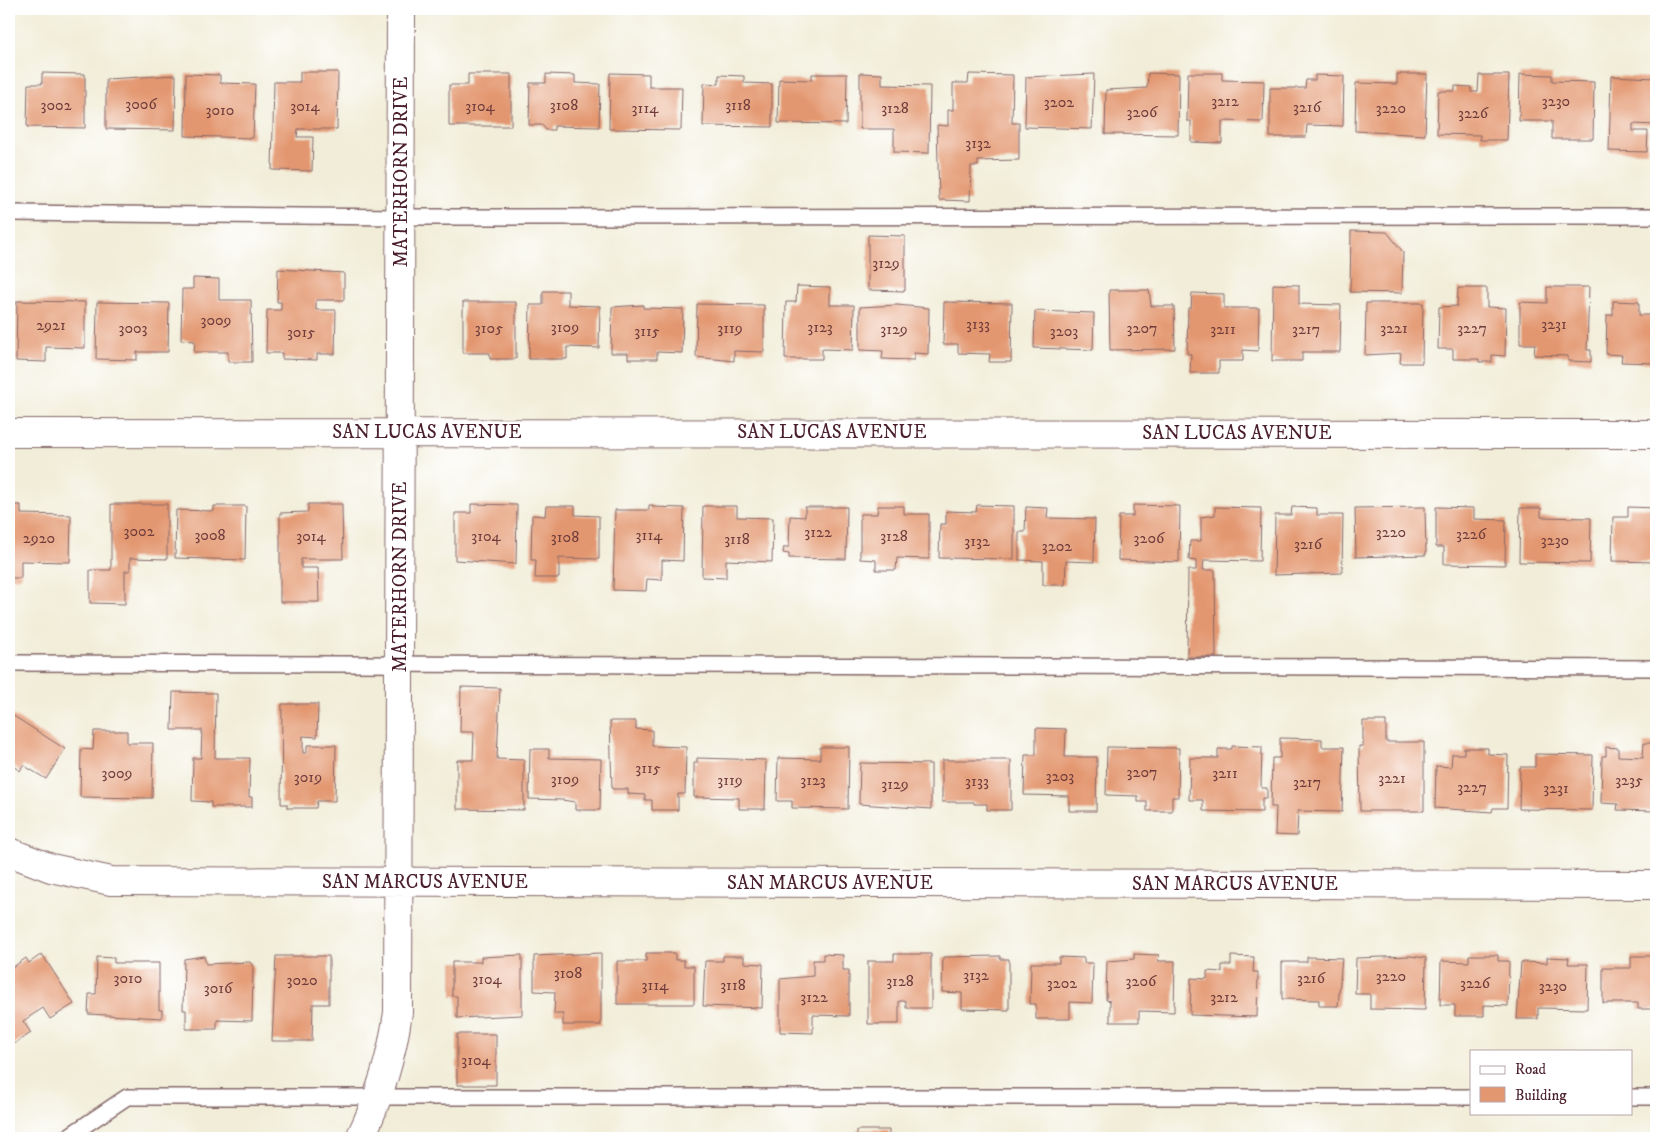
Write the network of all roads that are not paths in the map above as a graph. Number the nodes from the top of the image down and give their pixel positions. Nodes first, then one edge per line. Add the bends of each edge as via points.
1 (401, 9) edge
2 (9, 213) edge
3 (1656, 216) edge
4 (400, 217) junction
5 (401, 432) junction
6 (9, 433) edge
7 (1656, 434) edge
8 (9, 663) edge
9 (399, 665) junction
10 (1656, 668) edge
11 (9, 852) edge
12 (399, 882) junction
13 (1656, 885) edge
14 (379, 1097) junction
15 (1470, 1097) edge
16 (1632, 1097) edge
17 (1656, 1097) edge
18 (66, 1138) edge
19 (360, 1138) edge

1 - 4 street, MATERHORN DRIVE
2 - 4 lane
3 - 4 lane
4 - 5 street, MATERHORN DRIVE
5 - 6 street, SAN LUCAS AVENUE
5 - 7 street, SAN LUCAS AVENUE
5 - 9 street, MATERHORN DRIVE
8 - 9 lane
9 - 10 lane
9 - 12 street, MATERHORN DRIVE
11 - 12 street, SAN MARCUS AVENUE via 51,868 111,881
12 - 13 street, SAN MARCUS AVENUE
12 - 14 street, MATERHORN DRIVE via 398,1012 392,1052
14 - 15 lane
14 - 18 lane via 127,1097
14 - 19 street, MATERHORN DRIVE
16 - 17 lane

